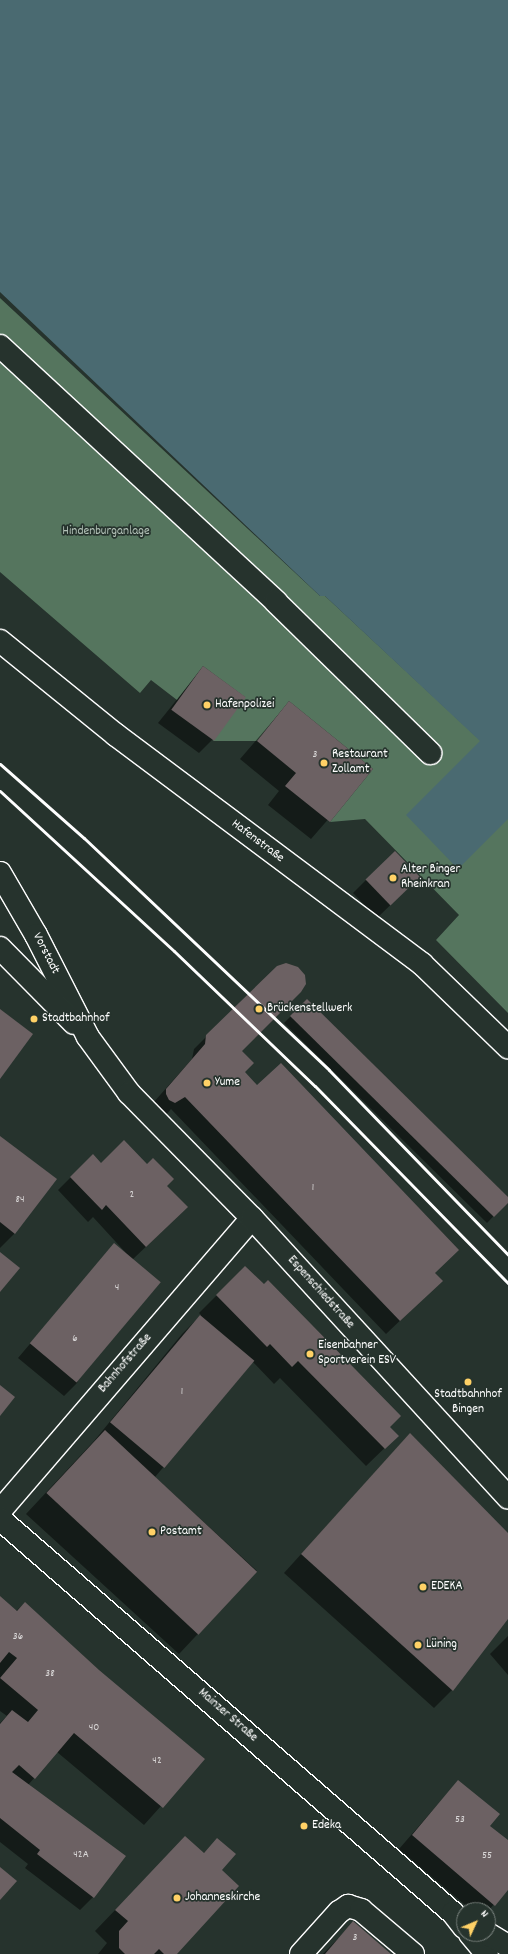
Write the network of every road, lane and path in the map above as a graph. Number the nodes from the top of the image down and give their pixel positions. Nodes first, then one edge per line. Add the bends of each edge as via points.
1 (0, 346) edge
2 (0, 641) edge
3 (430, 753) dead end
4 (0, 873) edge
5 (0, 948) edge
6 (88, 1037) junction
7 (508, 1048) edge
8 (129, 1093) joint
9 (252, 1218) junction
10 (508, 1497) edge
11 (0, 1511) edge
12 (0, 1519) edge
13 (456, 1917) edge
14 (496, 1939) edge
15 (477, 1942) edge
16 (508, 1946) edge
17 (301, 1954) edge
18 (413, 1954) edge
19 (487, 1954) edge

1 - 3 street via 276,602
2 - 7 street, Hafenstraße via 116,735 422,964
4 - 6 street, Vorstadt via 36,935
5 - 6 street, Vorstadt
6 - 8 street, Vorstadt
8 - 9 street, Espenschiedstraße
9 - 10 street, Espenschiedstraße
9 - 11 street, Bahnhofstraße
12 - 13 street, Mainzer Straße
14 - 16 street
15 - 19 street
17 - 18 street via 339,1912 348,1906 362,1910

